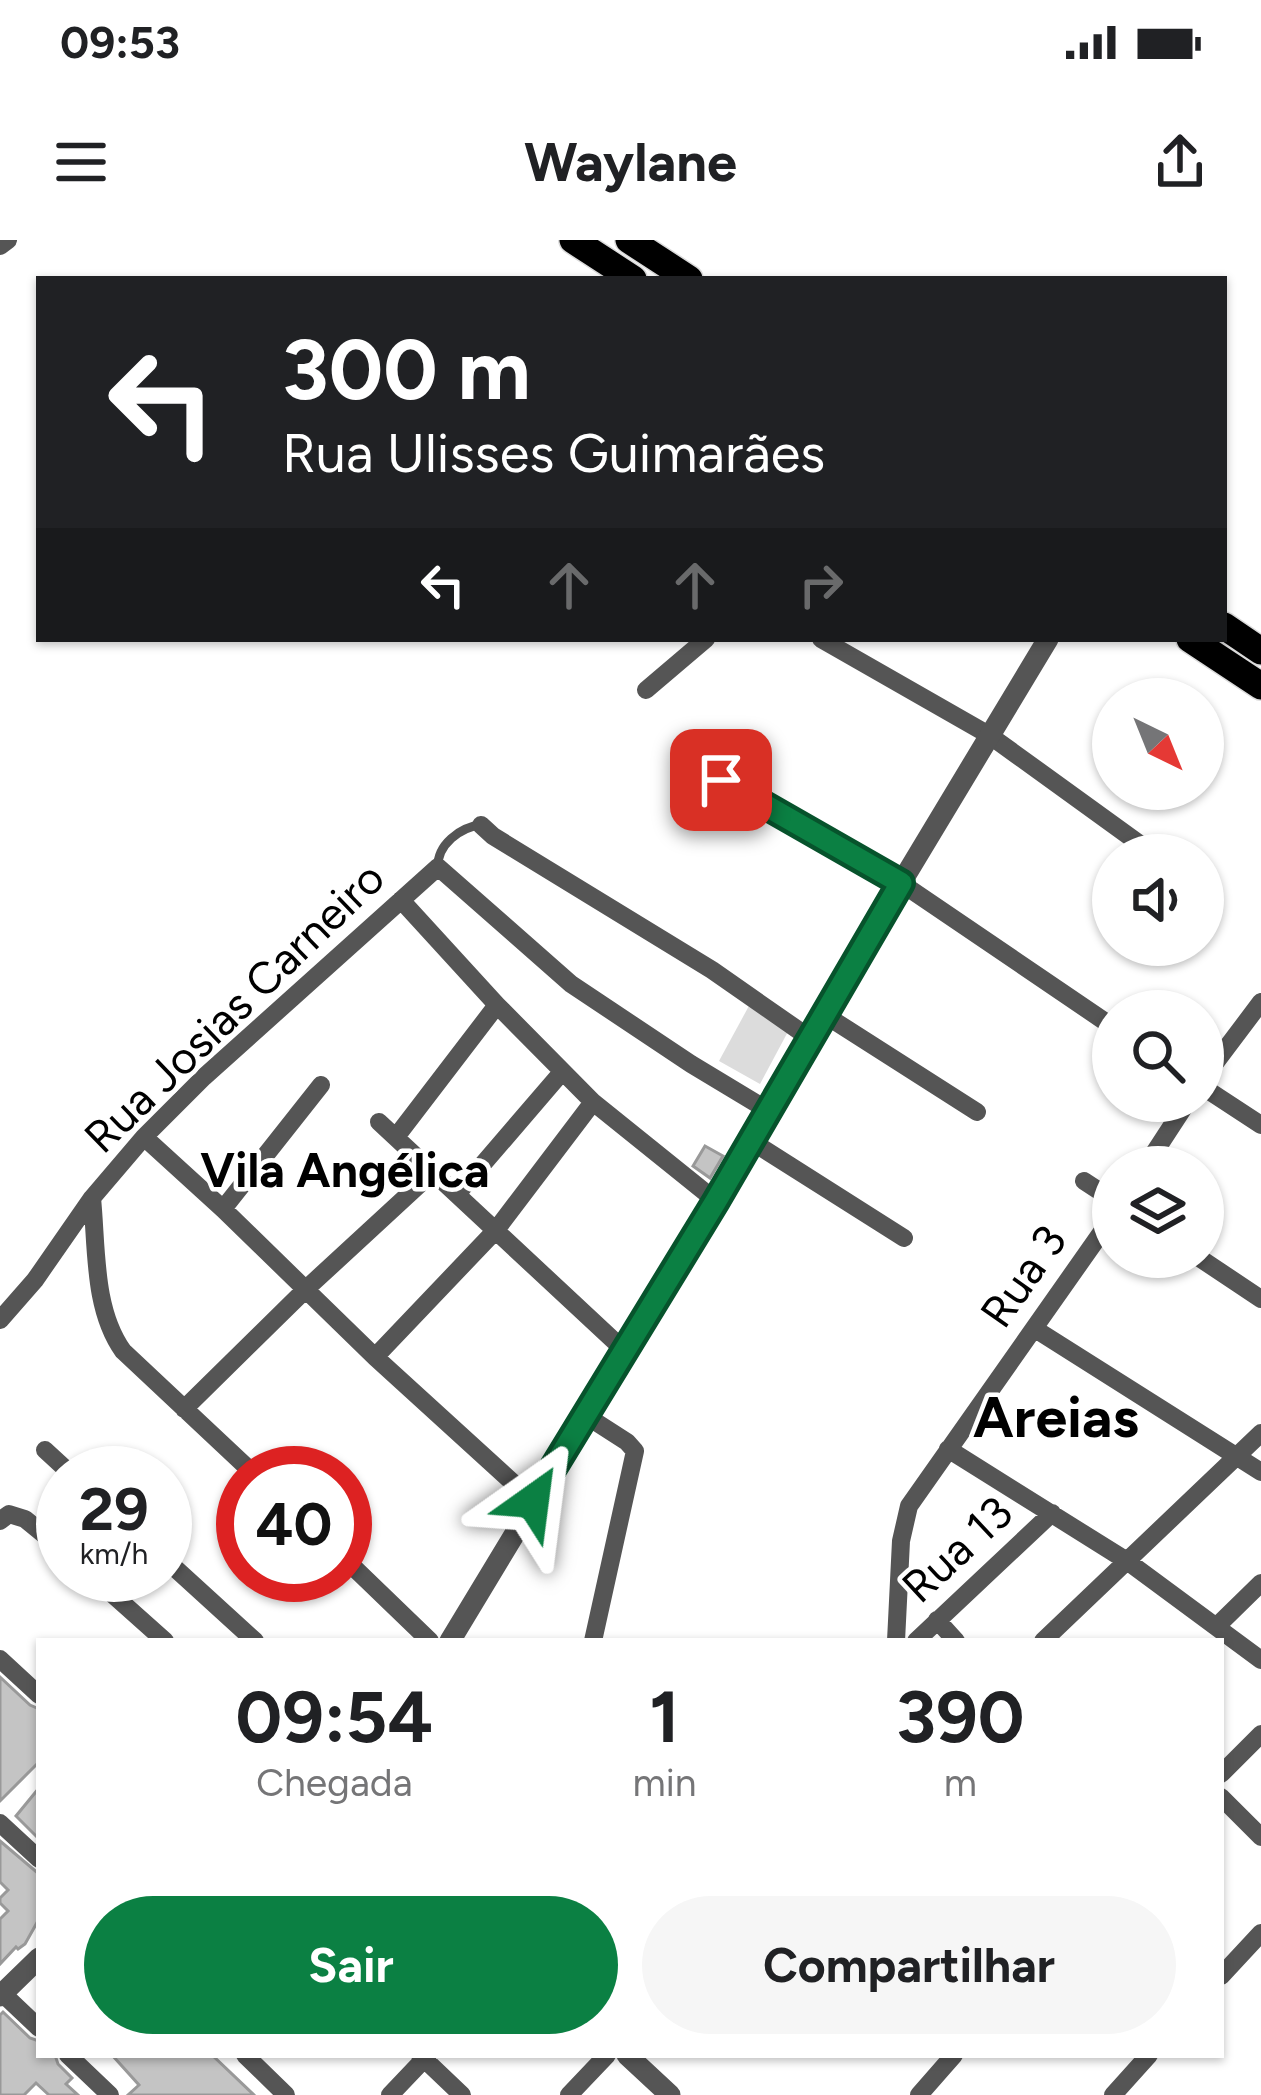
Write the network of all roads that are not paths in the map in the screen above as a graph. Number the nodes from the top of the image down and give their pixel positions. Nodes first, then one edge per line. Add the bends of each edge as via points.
1 (8, 240) edge
2 (572, 240) edge
3 (628, 240) edge
4 (0, 246) edge
5 (628, 276) edge
6 (684, 276) edge
7 (1227, 628) edge
8 (702, 642) edge
9 (826, 642) edge
10 (1046, 642) edge
11 (1195, 642) edge
12 (1261, 651) edge
13 (1261, 686) edge
14 (646, 690) dead end
15 (989, 735) junction
16 (685, 759) dead end
17 (481, 825) joint
18 (1126, 834) edge
19 (438, 867) junction
20 (901, 883) junction
21 (401, 900) junction
22 (1261, 1002) edge
23 (497, 1005) junction
24 (1092, 1013) edge
25 (825, 1015) junction
26 (811, 1039) junction
27 (1224, 1054) edge
28 (562, 1072) junction
29 (320, 1085) dead end
30 (1224, 1098) edge
31 (593, 1102) junction
32 (769, 1111) junction
33 (977, 1112) dead end
34 (379, 1122) dead end
35 (1261, 1125) edge
36 (144, 1137) junction
37 (396, 1137) junction
38 (751, 1141) junction
39 (434, 1172) junction
40 (1084, 1181) dead end
41 (1092, 1186) edge
42 (458, 1192) junction
43 (92, 1198) junction
44 (716, 1201) junction
45 (223, 1209) junction
46 (496, 1230) junction
47 (904, 1238) dead end
48 (1092, 1246) edge
49 (1224, 1274) edge
50 (306, 1289) junction
51 (1261, 1299) edge
52 (0, 1320) edge
53 (1035, 1329) junction
54 (626, 1352) junction
55 (375, 1357) junction
56 (184, 1409) junction
57 (585, 1415) junction
58 (1261, 1433) edge
59 (224, 1446) edge
60 (948, 1449) junction
61 (1236, 1456) junction
62 (1261, 1472) edge
63 (533, 1501) junction
64 (1052, 1513) junction
65 (0, 1521) edge
66 (36, 1529) edge
67 (1127, 1561) junction
68 (1261, 1583) edge
69 (192, 1584) edge
70 (372, 1585) edge
71 (121, 1602) edge
72 (937, 1620) junction
73 (1216, 1626) junction
74 (162, 1638) edge
75 (252, 1638) edge
76 (427, 1638) edge
77 (452, 1638) edge
78 (594, 1638) edge
79 (896, 1638) edge
80 (919, 1638) edge
81 (953, 1638) edge
82 (1046, 1638) edge
83 (0, 1659) edge
84 (1261, 1660) edge
85 (36, 1693) edge
86 (1261, 1734) edge
87 (1224, 1771) edge
88 (1224, 1800) edge
89 (0, 1823) edge
90 (1261, 1837) edge
91 (36, 1856) edge
92 (1261, 1933) edge
93 (36, 1961) edge
94 (1224, 1973) edge
95 (1, 1994) edge
96 (36, 2025) edge
97 (71, 2058) edge
98 (248, 2058) edge
99 (422, 2058) edge
100 (426, 2058) edge
101 (604, 2058) edge
102 (630, 2058) edge
103 (952, 2058) edge
104 (1146, 2058) edge
105 (930, 2090) edge
106 (110, 2095) edge
107 (286, 2095) edge
108 (390, 2095) edge
109 (462, 2095) edge
110 (569, 2095) edge
111 (670, 2095) edge
112 (1113, 2095) edge

1 - 4 street
2 - 5 main road
3 - 6 main road
7 - 12 main road
8 - 14 street
9 - 15 street
10 - 15 street
11 - 13 main road
15 - 18 street
15 - 20 street
16 - 20 street
17 - 19 lane, Rua Josias Carneiro via 445,843
17 - 26 street, Rua Josias Carneiro
19 - 21 street, Rua Josias Carneiro
19 - 32 street, Rua Josias Carneiro via 571,984
20 - 24 street
20 - 25 street
21 - 23 street
21 - 36 street, Rua Josias Carneiro
22 - 27 street
23 - 28 street
23 - 37 street
25 - 26 street
25 - 33 street
26 - 32 street
28 - 31 street
28 - 42 street
29 - 45 street
30 - 35 street
31 - 44 street
31 - 46 street
32 - 38 street
34 - 37 street
36 - 43 street, Rua Josias Carneiro
36 - 45 street
37 - 39 street
38 - 44 street
38 - 47 street
39 - 42 street
39 - 50 street
40 - 41 street
42 - 46 street
43 - 52 street, Rua Josias Carneiro
43 - 56 street via 108,1328
44 - 54 street
45 - 50 street
46 - 54 street
46 - 55 street
48 - 53 street, Rua 3
49 - 51 street
50 - 55 street
50 - 56 street
53 - 60 street, Rua 3
53 - 61 street
54 - 57 street
55 - 63 street
56 - 59 street
57 - 63 street
57 - 78 street via 635,1454
58 - 61 street
60 - 64 street
60 - 79 street, Rua 3 via 904,1519
61 - 62 street
61 - 67 street
63 - 77 street
64 - 67 street
64 - 72 street, Rua 13
65 - 66 street via 19,1516
67 - 73 street
67 - 82 street
68 - 73 street
69 - 75 street
70 - 76 street
71 - 74 street
72 - 80 street, Rua 13
72 - 81 street
73 - 84 street
83 - 85 street
86 - 87 street
88 - 90 street
89 - 91 street
92 - 94 street
93 - 95 street
95 - 96 street
97 - 106 street
98 - 107 street
99 - 108 street
100 - 109 street
101 - 110 street
102 - 111 street
103 - 105 street
104 - 112 street

